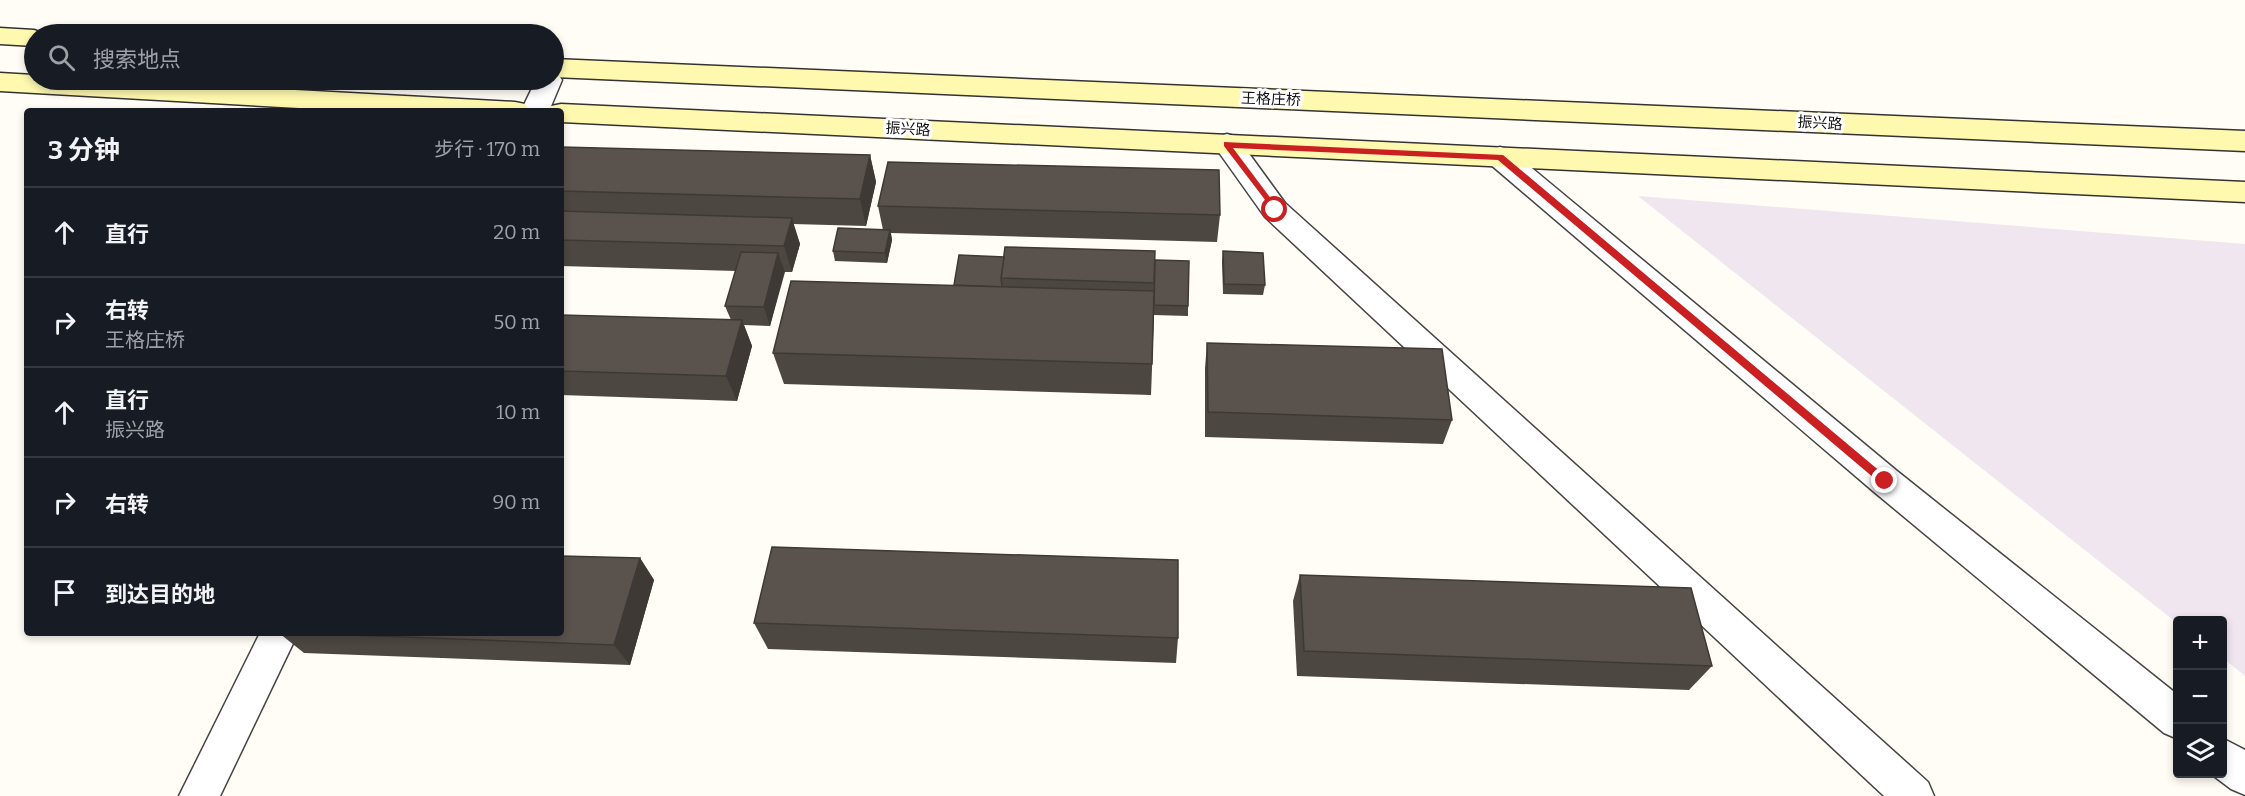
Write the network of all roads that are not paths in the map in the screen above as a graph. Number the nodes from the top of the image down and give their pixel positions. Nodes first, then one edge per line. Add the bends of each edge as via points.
1 (0, 36) edge
2 (24, 37) edge
3 (564, 71) edge
4 (0, 82) edge
5 (24, 83) edge
6 (142, 90) edge
7 (544, 90) edge
8 (1395, 104) joint
9 (462, 108) edge
10 (536, 108) edge
11 (564, 113) edge
12 (2245, 141) edge
13 (1240, 146) junction
14 (1485, 156) junction
15 (2245, 192) edge
16 (278, 636) edge
17 (2173, 716) edge
18 (2227, 760) edge
19 (2245, 775) edge
20 (199, 796) edge
21 (1914, 796) edge

1 - 2 main road
3 - 8 main road, 王格庄桥
4 - 5 main road
6 - 9 main road
7 - 10 street
8 - 12 main road, 振兴路
11 - 13 main road, 振兴路
13 - 14 main road
13 - 21 street via 1275,210
14 - 15 main road
14 - 17 street
16 - 20 street
18 - 19 street

